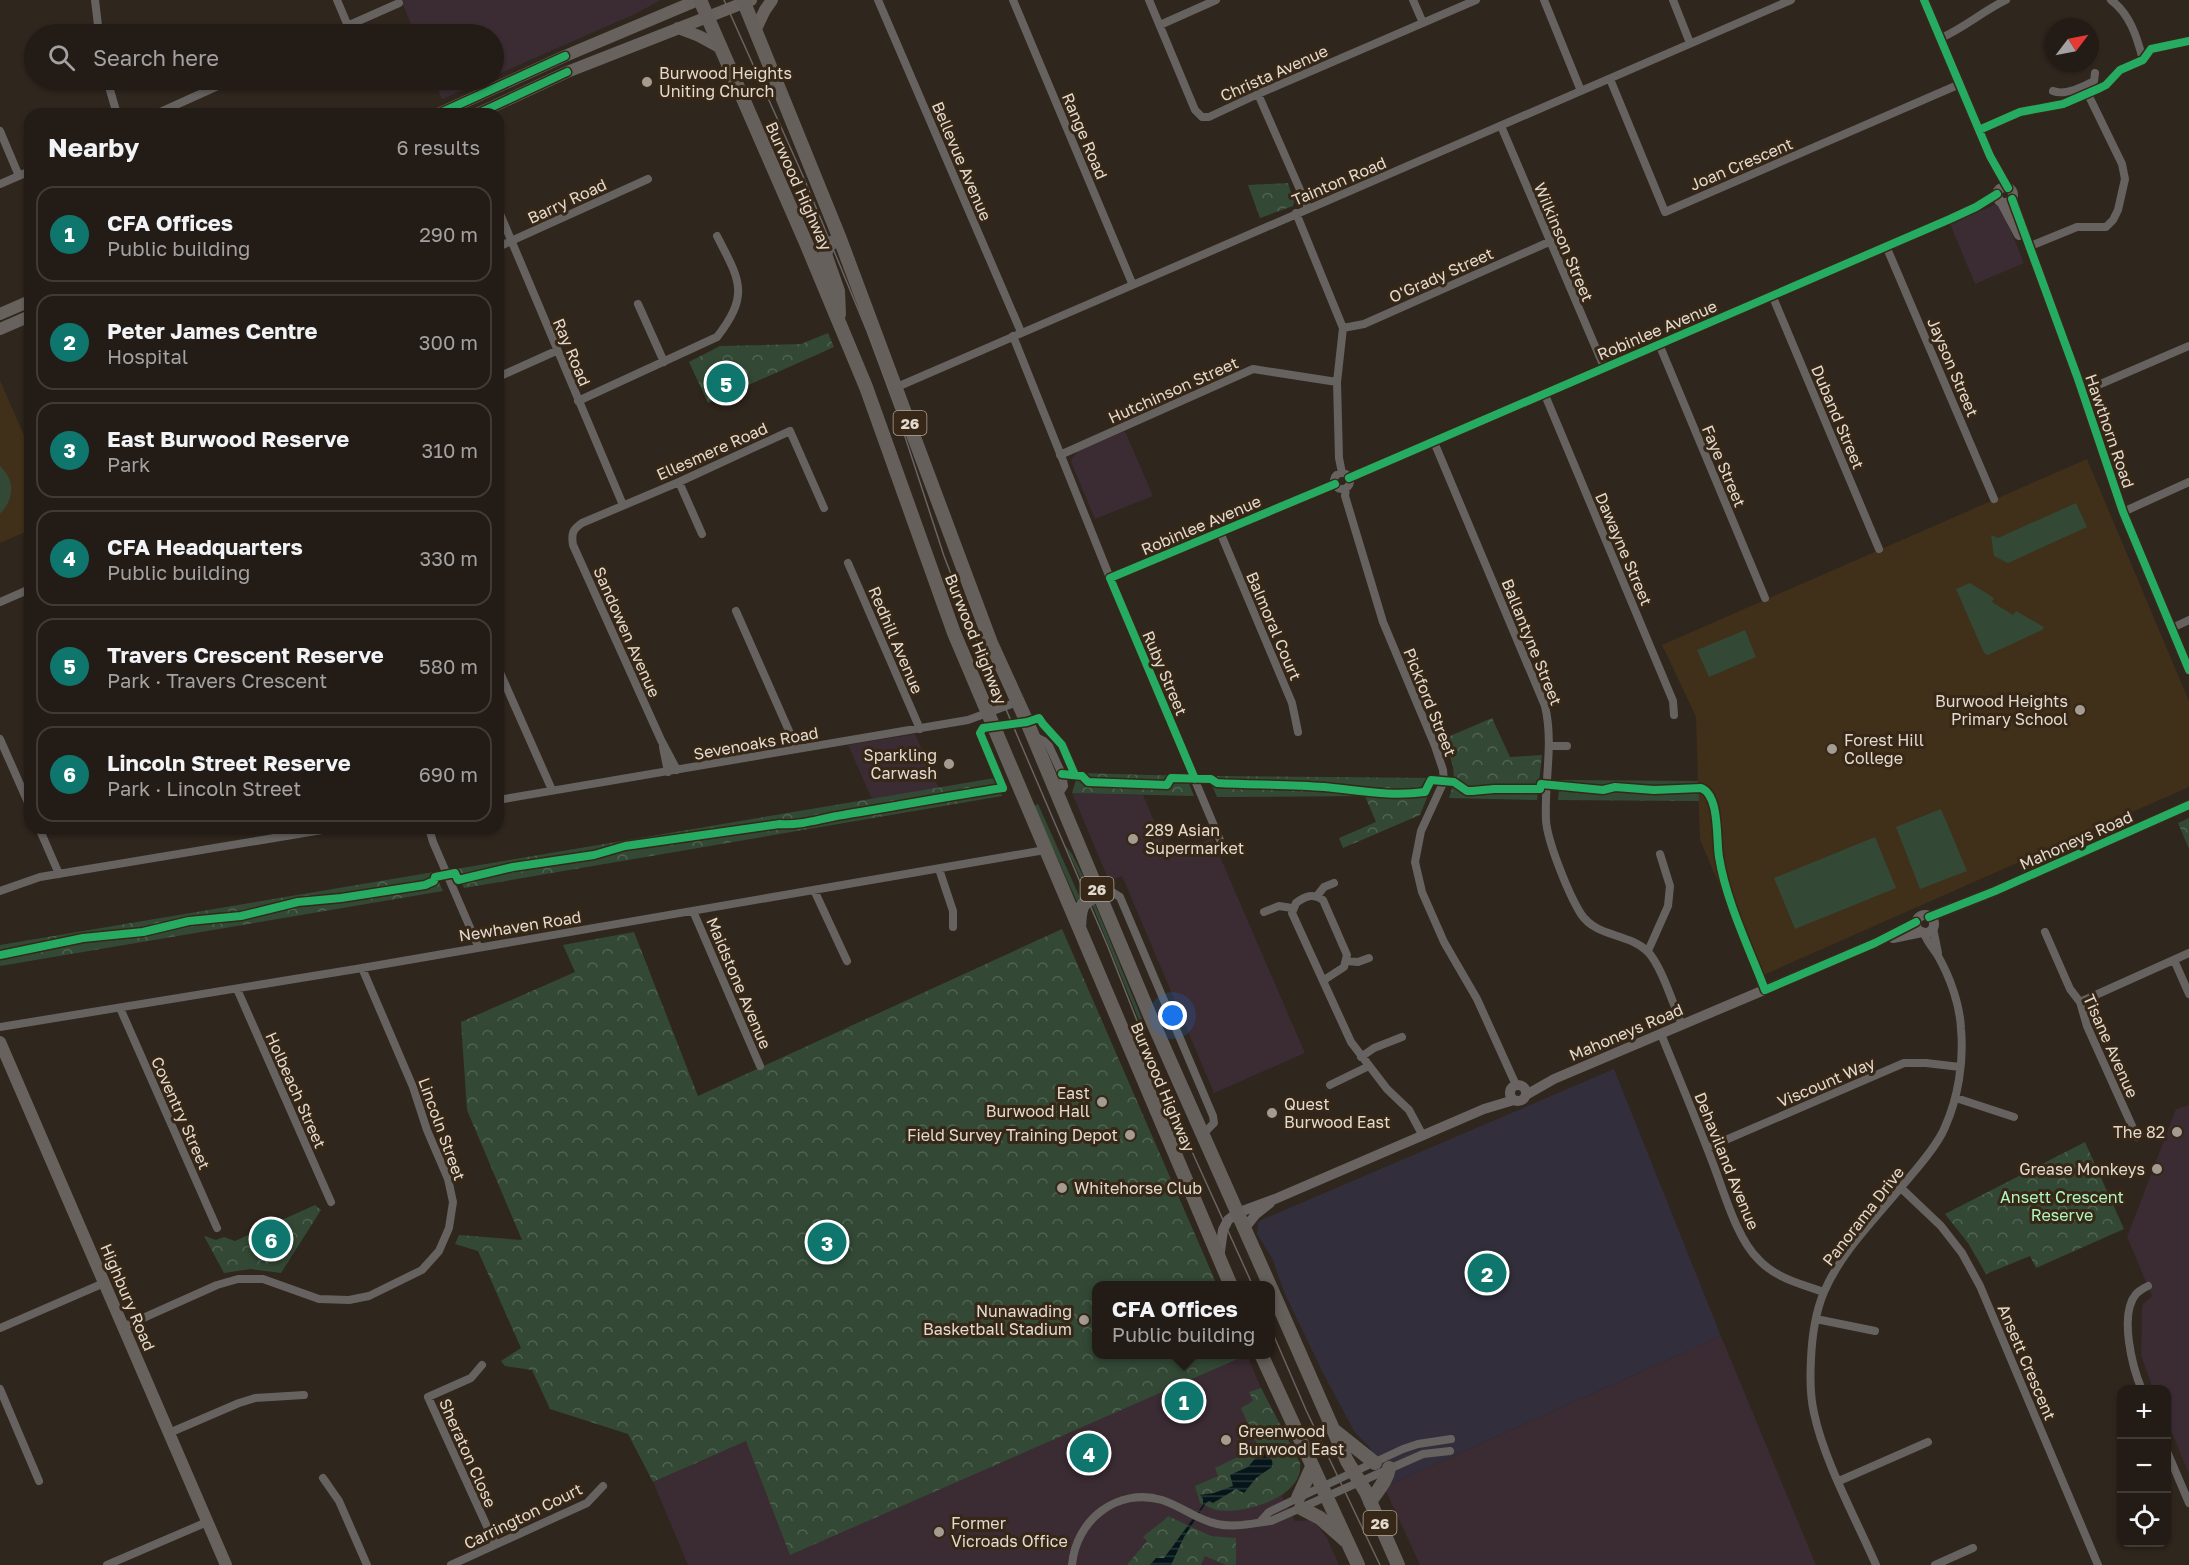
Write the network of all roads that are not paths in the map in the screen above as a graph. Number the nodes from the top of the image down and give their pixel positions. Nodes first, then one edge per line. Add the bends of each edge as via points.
1 (95, 0) edge
2 (337, 0) edge
3 (676, 0) edge
4 (699, 0) edge
5 (772, 0) edge
6 (878, 0) edge
7 (1013, 0) edge
8 (1149, 0) edge
9 (1216, 0) edge
10 (1413, 0) edge
11 (1476, 0) edge
12 (1544, 0) edge
13 (1673, 0) edge
14 (1791, 0) edge
15 (1924, 0) edge
16 (2006, 0) edge
17 (2111, 0) edge
18 (746, 1) edge
19 (399, 3) dead end
20 (665, 14) junction
21 (707, 17) junction
22 (1423, 23) junction
23 (98, 24) edge
24 (347, 24) edge
25 (352, 24) edge
26 (1160, 25) junction
27 (678, 28) junction
28 (755, 32) junction
29 (1941, 38) junction
30 (1690, 43) junction
31 (721, 48) junction
32 (2143, 60) dead end
33 (2095, 73) dead end
34 (1610, 79) junction
35 (1960, 84) junction
36 (2084, 86) junction
37 (504, 88) edge
38 (110, 90) edge
39 (209, 90) edge
40 (500, 90) edge
41 (1581, 91) junction
42 (2053, 91) dead end
43 (1258, 93) junction
44 (115, 108) edge
45 (169, 108) edge
46 (461, 108) edge
47 (490, 108) edge
48 (1501, 126) junction
49 (0, 131) edge
50 (24, 174) edge
51 (19, 176) junction
52 (648, 179) dead end
53 (0, 184) edge
54 (2003, 196) junction
55 (1308, 208) junction
56 (1296, 213) junction
57 (504, 224) edge
58 (717, 236) dead end
59 (840, 239) junction
60 (511, 241) junction
61 (1550, 243) junction
62 (504, 244) edge
63 (1886, 246) junction
64 (2028, 248) junction
65 (1132, 283) junction
66 (1772, 295) junction
67 (24, 304) edge
68 (638, 304) dead end
69 (0, 314) edge
70 (24, 319) edge
71 (839, 322) junction
72 (1343, 328) junction
73 (0, 329) edge
74 (1017, 334) junction
75 (1659, 344) junction
76 (2189, 346) edge
77 (556, 351) junction
78 (664, 362) junction
79 (1604, 367) junction
80 (504, 374) edge
81 (1337, 382) junction
82 (897, 387) junction
83 (2082, 392) junction
84 (1545, 395) junction
85 (578, 400) junction
86 (1434, 442) junction
87 (1060, 455) junction
88 (1346, 475) junction
89 (679, 482) junction
90 (2189, 482) edge
91 (1335, 484) junction
92 (1346, 488) junction
93 (1994, 499) dead end
94 (623, 505) junction
95 (824, 508) dead end
96 (2123, 512) junction
97 (1220, 532) junction
98 (702, 534) dead end
99 (571, 535) joint
100 (1879, 549) dead end
101 (848, 563) dead end
102 (1110, 578) junction
103 (24, 592) edge
104 (1765, 598) dead end
105 (0, 602) edge
106 (736, 611) dead end
107 (2189, 620) edge
108 (2172, 628) junction
109 (2189, 670) edge
110 (504, 682) edge
111 (1017, 702) junction
112 (988, 714) junction
113 (1674, 715) dead end
114 (920, 729) junction
115 (1298, 732) dead end
116 (0, 739) edge
117 (661, 740) junction
118 (1549, 746) junction
119 (1567, 746) dead end
120 (797, 749) junction
121 (678, 770) junction
122 (668, 772) junction
123 (552, 790) junction
124 (24, 793) edge
125 (504, 799) edge
126 (2189, 805) edge
127 (42, 834) edge
128 (298, 834) edge
129 (427, 834) edge
130 (431, 834) edge
131 (1220, 840) dead end
132 (433, 842) junction
133 (1045, 850) junction
134 (1660, 854) dead end
135 (939, 869) junction
136 (59, 874) junction
137 (1334, 883) dead end
138 (814, 890) junction
139 (0, 891) edge
140 (1099, 894) junction
141 (1317, 896) junction
142 (1292, 908) junction
143 (693, 911) junction
144 (1264, 912) dead end
145 (1926, 926) junction
146 (953, 927) dead end
147 (1079, 930) junction
148 (2045, 933) dead end
149 (478, 946) junction
150 (1648, 951) junction
151 (2189, 953) edge
152 (1369, 958) dead end
153 (2174, 960) junction
154 (1347, 961) junction
155 (847, 962) dead end
156 (362, 968) junction
157 (1324, 980) junction
158 (237, 989) junction
159 (2189, 994) edge
160 (2080, 1002) junction
161 (120, 1008) junction
162 (1682, 1025) junction
163 (0, 1027) edge
164 (1661, 1034) junction
165 (1402, 1037) dead end
166 (1, 1050) edge
167 (1361, 1057) junction
168 (760, 1066) dead end
169 (1369, 1066) junction
170 (1960, 1067) junction
171 (1330, 1085) dead end
172 (1518, 1091) junction
173 (1956, 1098) junction
174 (2014, 1118) dead end
175 (1202, 1134) junction
176 (1422, 1136) junction
177 (2137, 1137) dead end
178 (1707, 1148) junction
179 (1901, 1188) junction
180 (1275, 1199) junction
181 (331, 1202) dead end
182 (1237, 1213) junction
183 (217, 1228) dead end
184 (1244, 1229) junction
185 (1219, 1259) junction
186 (1229, 1281) edge
187 (1267, 1281) edge
188 (104, 1283) junction
189 (2148, 1286) dead end
190 (1824, 1292) junction
191 (1275, 1298) edge
192 (1816, 1319) junction
193 (123, 1327) junction
194 (0, 1328) edge
195 (1875, 1331) dead end
196 (1263, 1359) edge
197 (482, 1365) dead end
198 (2141, 1385) edge
199 (0, 1389) edge
200 (304, 1395) dead end
201 (1334, 1430) junction
202 (169, 1433) junction
203 (1451, 1439) dead end
204 (1928, 1442) dead end
205 (1450, 1451) dead end
206 (2171, 1461) edge
207 (1375, 1462) junction
208 (1312, 1467) junction
209 (1389, 1468) junction
210 (1356, 1477) junction
211 (323, 1478) dead end
212 (39, 1481) dead end
213 (1839, 1481) junction
214 (603, 1486) dead end
215 (1324, 1492) junction
216 (1370, 1502) junction
217 (1299, 1503) junction
218 (2189, 1503) edge
219 (207, 1522) junction
220 (495, 1544) junction
221 (1350, 1544) junction
222 (1973, 1548) dead end
223 (107, 1565) edge
224 (226, 1565) edge
225 (367, 1565) edge
226 (451, 1565) edge
227 (1072, 1565) edge
228 (1359, 1565) edge
229 (1398, 1565) edge
230 (1876, 1565) edge
231 (1935, 1565) edge
232 (2098, 1565) edge

1 - 23 street
2 - 24 street
3 - 20 main road
4 - 20 main road
4 - 21 highway, Burwood Highway / 26
5 - 28 main road
6 - 74 street, Bellevue Avenue
7 - 65 street, Range Road
8 - 26 street, Christa Avenue
9 - 26 street
10 - 22 street
11 - 22 street, Christa Avenue
12 - 41 street
13 - 30 street
14 - 30 street, Tainton Road
15 - 29 main road, Hawthorn Road
16 - 29 street
17 - 32 street via 2121,7 2129,21
18 - 21 main road
18 - 28 highway, Burwood Highway / 26
19 - 25 street
20 - 37 main road
21 - 27 main road
21 - 31 highway, Burwood Highway / 26
22 - 43 street, Christa Avenue
26 - 43 street, Christa Avenue via 1195,110 1202,117
27 - 31 main road
27 - 47 main road
28 - 59 highway, Burwood Highway / 26
29 - 35 main road, Hawthorn Road
30 - 34 street, Tainton Road
31 - 71 highway, Burwood Highway / 26
33 - 36 street via 2094,81
34 - 35 street, Joan Crescent via 1665,212
34 - 41 street, Tainton Road
35 - 54 main road, Hawthorn Road
36 - 42 street via 2060,94
36 - 64 street via 2122,164 2125,179 2118,210 2106,227 2077,227
38 - 44 street
39 - 45 street
40 - 46 main road
41 - 48 street, Tainton Road
43 - 55 street
48 - 55 street, Tainton Road
48 - 61 street, Wilkinson Street
49 - 51 street
50 - 51 street
51 - 53 street
52 - 60 street, Barry Road
54 - 63 street, Robinlee Avenue
54 - 64 main road, Hawthorn Road
55 - 56 street, Tainton Road
56 - 65 street, Tainton Road
56 - 72 street
57 - 60 street, Ray Road
58 - 78 street via 735,271 740,295 717,337
59 - 71 highway via 829,244 825,254 838,291
59 - 82 highway, Burwood Highway / 26
60 - 62 street, Barry Road
60 - 77 street, Ray Road
61 - 72 street, O'Grady Street via 1364,324
61 - 79 street, Wilkinson Street
63 - 66 street, Robinlee Avenue
63 - 93 street, Jayson Street
64 - 83 main road, Hawthorn Road
65 - 74 street, Tainton Road
66 - 75 street, Robinlee Avenue
66 - 100 street, Duband Street
67 - 69 main road
68 - 78 street
70 - 73 main road
71 - 112 highway, Burwood Highway / 26 via 877,415 948,619
72 - 81 street
74 - 82 street, Tainton Road
74 - 87 street, Ruby Street
75 - 79 street, Robinlee Avenue
75 - 104 street, Faye Street
76 - 83 street
77 - 80 street
77 - 85 street, Ray Road
78 - 85 street
79 - 84 street, Robinlee Avenue
81 - 87 street, Hutchinson Street via 1253,369
81 - 88 street via 1339,458
82 - 111 highway, Burwood Highway / 26 via 991,643
83 - 96 main road, Hawthorn Road
84 - 86 street, Robinlee Avenue
84 - 113 street, Dawayne Street via 1674,700
85 - 94 street, Ray Road
86 - 88 street, Robinlee Avenue
86 - 118 street, Ballantyne Street via 1545,706
87 - 102 street, Ruby Street
88 - 91 street via 1338,475
88 - 92 street via 1350,482
89 - 94 street, Ellesmere Road
89 - 95 street, Ellesmere Road via 790,430
89 - 98 street
90 - 96 street
91 - 92 street
91 - 97 street, Robinlee Avenue
92 - 172 street, Pickford Street via 1345,496 1383,622 1443,770 1444,781 1421,831 1415,862 1422,892
94 - 99 street, Ellesmere Road via 582,523
96 - 108 main road, Hawthorn Road
97 - 102 street, Robinlee Avenue
97 - 115 street, Balmoral Court via 1293,703
99 - 117 street, Sandowen Avenue
101 - 114 street, Redhill Avenue
102 - 131 street, Ruby Street
103 - 105 street
106 - 120 street
107 - 108 street
108 - 109 main road, Hawthorn Road
110 - 123 street
111 - 112 street, Sevenoaks Road
111 - 140 highway, Burwood Highway / 26
112 - 114 street, Sevenoaks Road
112 - 133 highway, Burwood Highway / 26
114 - 120 street, Sevenoaks Road
116 - 124 street
117 - 121 street, Sandowen Avenue
117 - 122 street, Sandowen Avenue
118 - 119 street
118 - 150 street, Ballantyne Street via 1546,821 1559,866 1581,915 1602,931
120 - 121 street, Sevenoaks Road
121 - 122 street, Sevenoaks Road
122 - 123 street, Sevenoaks Road
123 - 125 street, Sevenoaks Road
126 - 145 main road, Mahoneys Road via 1974,900
127 - 136 street
128 - 136 street
129 - 132 street
130 - 132 street
132 - 149 street
133 - 135 street, Newhaven Road
133 - 147 highway, Burwood Highway / 26
134 - 150 street via 1670,886 1668,906
135 - 138 street, Newhaven Road
135 - 146 street via 953,911
136 - 139 street
137 - 141 street
138 - 143 street, Newhaven Road
138 - 155 street
140 - 147 highway via 1082,905
140 - 175 highway, Burwood Highway / 26
140 - 175 street, Burwood Highway via 1112,892 1122,900 1213,1116 1214,1123
141 - 142 street via 1302,898
141 - 154 street via 1327,907
142 - 144 street via 1279,906
142 - 157 street via 1294,920
143 - 149 street, Newhaven Road
143 - 168 street, Maidstone Avenue
145 - 162 main road, Mahoneys Road via 1875,943
145 - 170 street, Panorama Drive via 1959,1015
147 - 185 highway, Burwood Highway / 26
148 - 160 street, Tisane Avenue via 2070,989
149 - 156 street, Newhaven Road
150 - 162 street
151 - 153 street
152 - 154 street
153 - 159 street
153 - 160 street
154 - 157 street
156 - 158 street, Newhaven Road
156 - 193 street, Lincoln Street via 448,1179 453,1202 449,1228 439,1251 422,1270 369,1296 319,1299 263,1279 238,1279
157 - 167 street
158 - 161 street, Newhaven Road
158 - 181 street, Holbeach Street
160 - 177 street, Tisane Avenue
161 - 163 street, Newhaven Road
161 - 183 street, Coventry Street
162 - 164 main road, Mahoneys Road
164 - 172 main road, Mahoneys Road
164 - 178 street, Dehaviland Avenue
165 - 167 street
166 - 188 main road, Highbury Road
167 - 169 street
169 - 171 street
169 - 176 street via 1409,1110
170 - 173 street, Panorama Drive
170 - 178 street, Viscount Way via 1904,1063
172 - 176 main road, Mahoneys Road
173 - 174 street
173 - 179 street, Panorama Drive via 1944,1130
175 - 182 highway, Burwood Highway / 26
176 - 180 main road, Mahoneys Road
178 - 190 street, Dehaviland Avenue via 1741,1233 1756,1258 1782,1277
179 - 190 street, Panorama Drive via 1848,1253
179 - 232 street, Ansett Crescent via 1941,1226 1980,1286
180 - 182 main road, Mahoneys Road
180 - 184 main road, Mahoneys Road
182 - 184 highway, Burwood Highway / 26
182 - 185 main road via 1222,1230
184 - 187 highway, Burwood Highway / 26
185 - 186 highway, Burwood Highway / 26
188 - 193 main road, Highbury Road
188 - 194 street
189 - 198 street via 2138,1293 2130,1309 2129,1350
190 - 192 street, Panorama Drive
191 - 201 highway, Burwood Highway / 26
192 - 195 street
192 - 213 street, Panorama Drive via 1810,1377 1814,1413
193 - 202 main road, Highbury Road
196 - 208 highway, 26
197 - 220 street, Sheraton Close via 471,1378 428,1397
199 - 212 street
200 - 202 street via 255,1398
201 - 207 highway
201 - 210 highway, Burwood Highway / 26
202 - 219 main road, Highbury Road
203 - 207 street via 1418,1444
204 - 213 street
205 - 209 street via 1423,1454
206 - 218 street
207 - 210 street
208 - 215 highway, 26
208 - 217 highway
209 - 210 street
209 - 216 highway via 1387,1478
210 - 215 street
210 - 216 highway, Burwood Highway / 26
211 - 225 street via 339,1502
213 - 230 street, Panorama Drive
214 - 220 street, Carrington Court via 587,1503
215 - 217 street
215 - 221 highway, 26
216 - 229 highway, Burwood Highway / 26
217 - 221 highway
217 - 227 street via 1271,1521 1230,1526 1202,1519 1160,1500 1126,1498 1093,1516 1080,1533
219 - 223 street
219 - 224 main road, Highbury Road
220 - 226 street, Carrington Court
221 - 228 highway, 26
222 - 231 street

